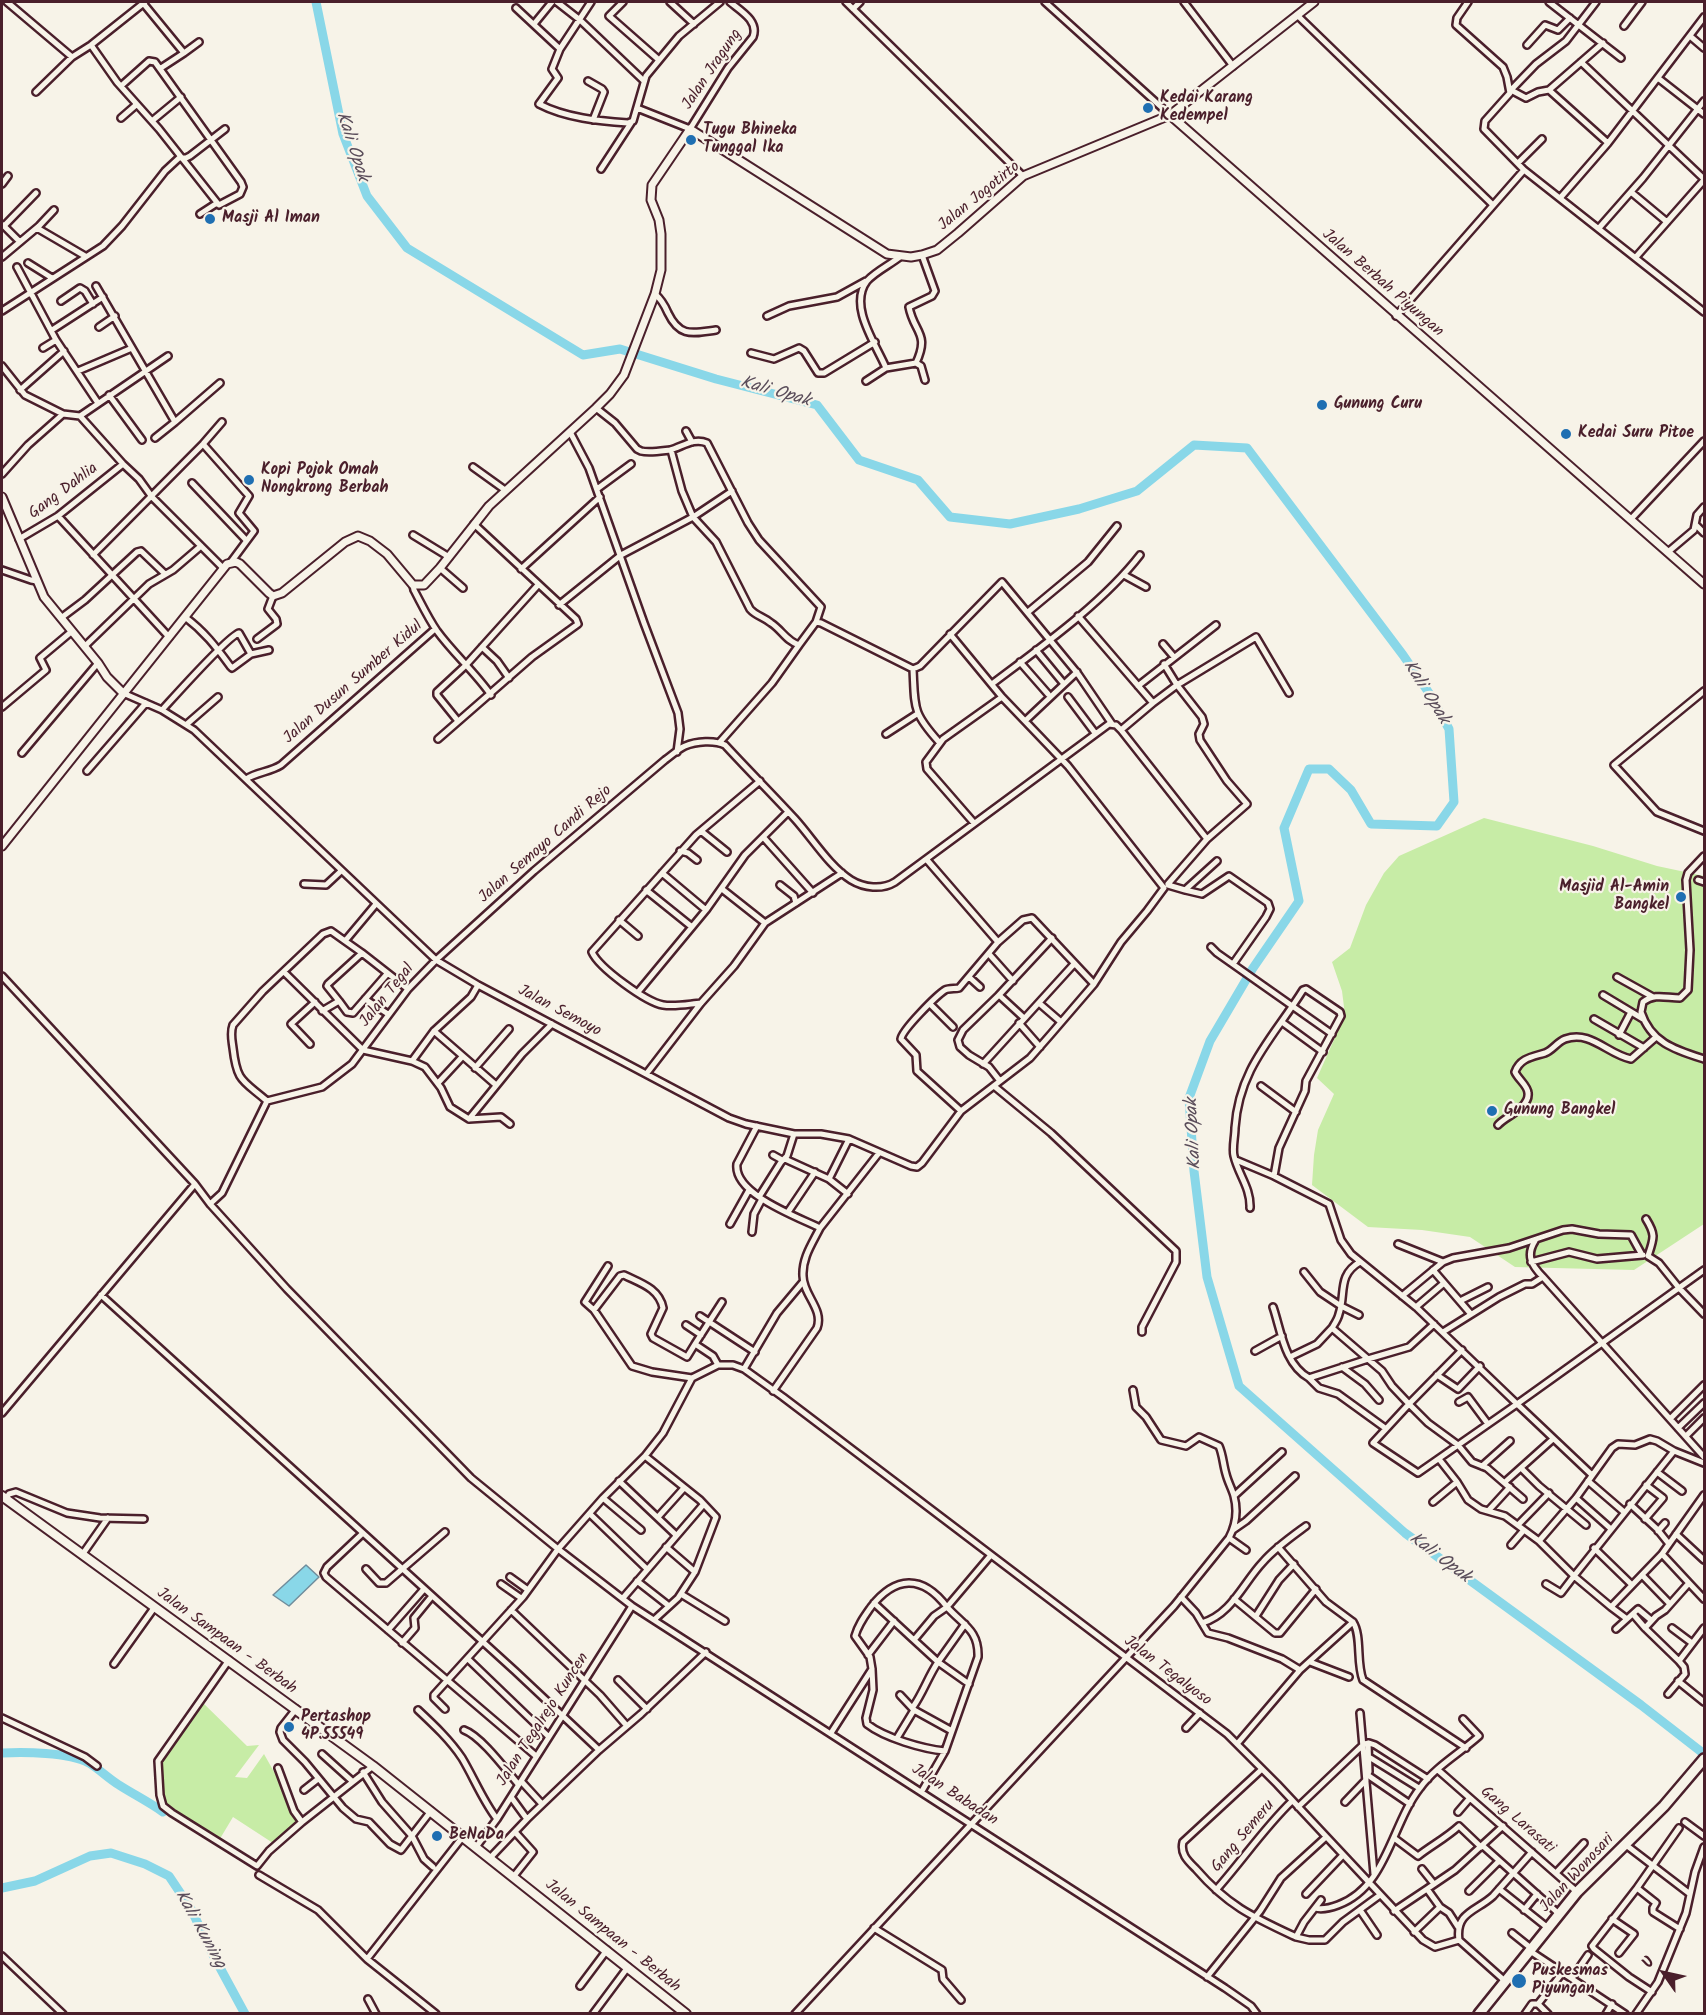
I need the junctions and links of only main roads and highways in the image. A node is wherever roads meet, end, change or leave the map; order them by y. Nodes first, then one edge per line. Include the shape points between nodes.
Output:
1 (3, 1497) edge
2 (1704, 1759) edge
3 (686, 2013) edge
4 (1479, 2013) edge

1 - 3 main road, Jalan Sampaan - Berbah via 374,1766
2 - 4 highway, Jalan Wonosari via 1664,1806 1577,1892

